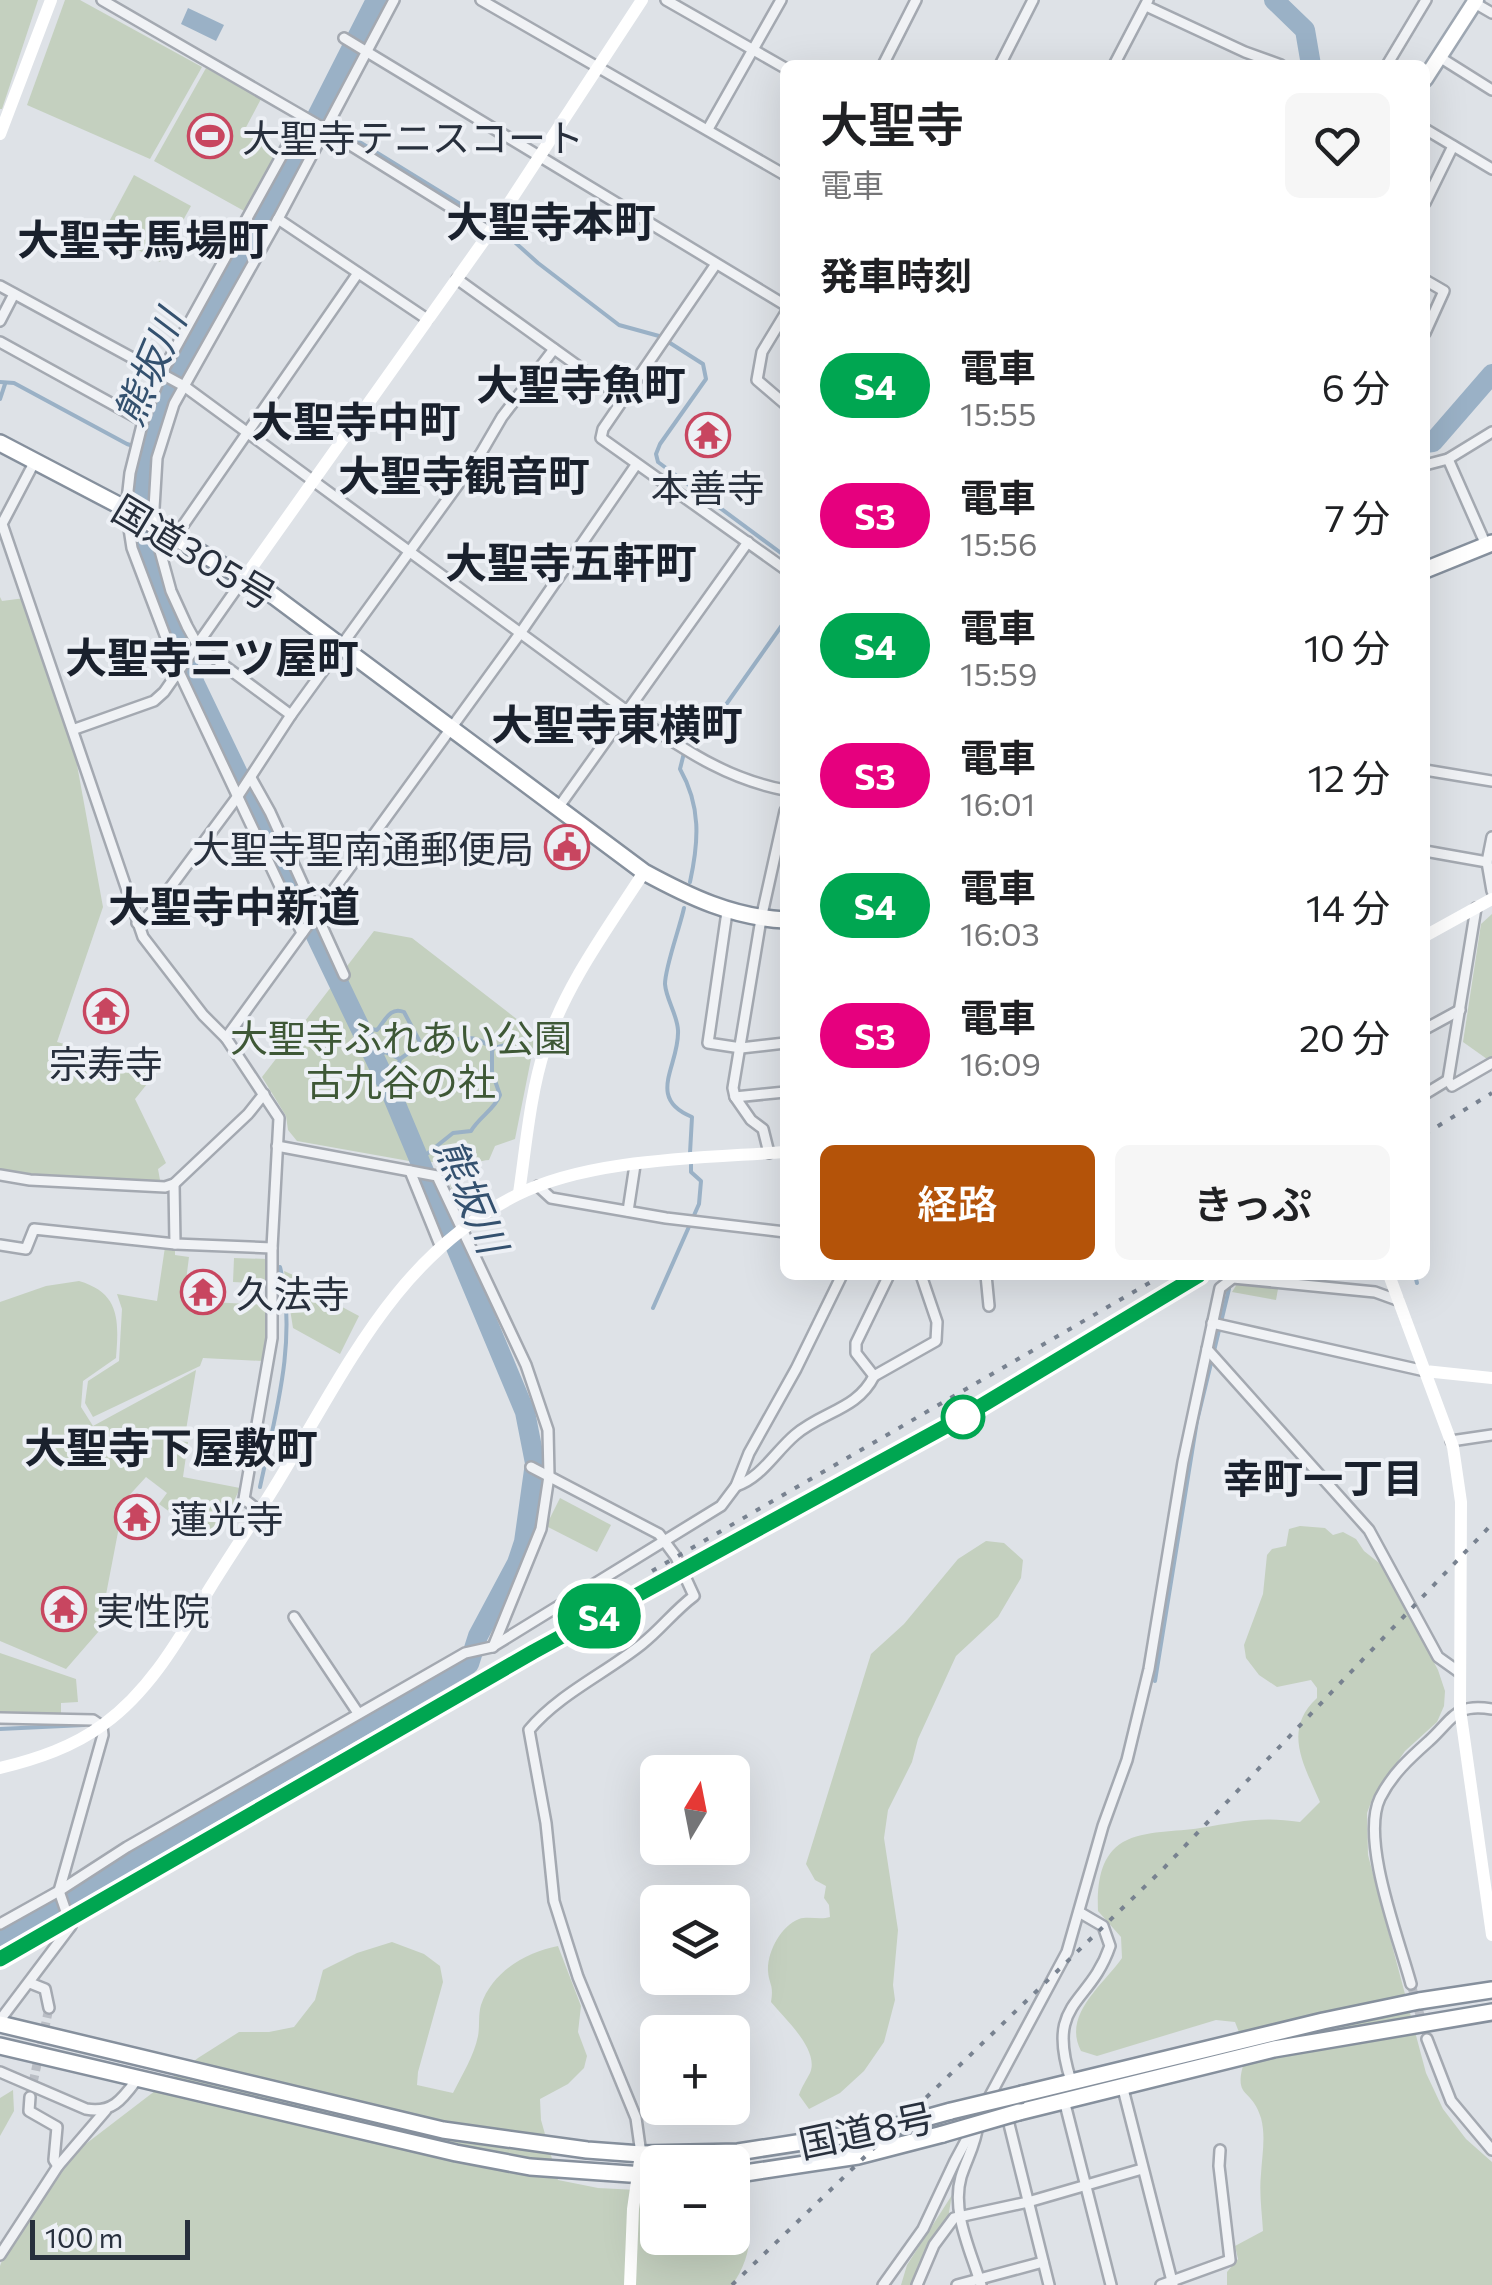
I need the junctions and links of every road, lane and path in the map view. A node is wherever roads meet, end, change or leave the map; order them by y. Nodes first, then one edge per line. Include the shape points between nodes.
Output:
1 (51, 0) edge
2 (102, 0) edge
3 (394, 0) edge
4 (481, 0) edge
5 (642, 0) edge
6 (666, 0) edge
7 (781, 0) edge
8 (916, 0) edge
9 (1033, 0) edge
10 (1426, 0) edge
11 (1473, 1) edge
12 (1147, 3) edge
13 (1492, 14) edge
14 (344, 38) dead end
15 (754, 51) junction
16 (368, 53) junction
17 (1441, 58) junction
18 (886, 60) edge
19 (1003, 60) edge
20 (1117, 60) edge
21 (1267, 60) edge
22 (1390, 60) edge
23 (780, 65) edge
24 (598, 68) junction
25 (1430, 72) edge
26 (1492, 90) edge
27 (305, 118) junction
28 (325, 129) junction
29 (708, 129) junction
30 (1430, 132) edge
31 (0, 134) edge
32 (1452, 146) junction
33 (539, 157) junction
34 (1492, 169) edge
35 (780, 173) edge
36 (1430, 192) edge
37 (278, 219) junction
38 (490, 232) junction
39 (716, 264) junction
40 (358, 273) junction
41 (457, 278) junction
42 (1430, 283) edge
43 (0, 286) edge
44 (14, 294) junction
45 (780, 301) edge
46 (427, 319) junction
47 (0, 321) edge
48 (780, 322) edge
49 (1430, 322) edge
50 (0, 342) edge
51 (554, 349) junction
52 (162, 374) junction
53 (182, 385) junction
54 (624, 400) junction
55 (780, 400) edge
56 (142, 421) junction
57 (1492, 432) edge
58 (246, 433) junction
59 (0, 443) edge
60 (36, 459) junction
61 (1448, 459) junction
62 (1430, 463) edge
63 (636, 465) junction
64 (314, 482) junction
65 (128, 510) junction
66 (150, 523) junction
67 (175, 537) junction
68 (748, 542) junction
69 (1489, 544) edge
70 (411, 550) junction
71 (780, 565) edge
72 (1430, 568) edge
73 (245, 577) junction
74 (521, 632) junction
75 (341, 647) junction
76 (196, 650) junction
77 (181, 669) junction
78 (628, 712) junction
79 (291, 714) junction
80 (451, 728) junction
81 (75, 729) junction
82 (1430, 771) edge
83 (251, 778) junction
84 (1492, 781) edge
85 (780, 789) edge
86 (240, 794) junction
87 (558, 808) junction
88 (780, 834) edge
89 (1492, 837) edge
90 (1430, 852) edge
91 (1487, 862) junction
92 (644, 872) junction
93 (1492, 891) edge
94 (1492, 899) edge
95 (1476, 908) junction
96 (726, 912) junction
97 (316, 916) junction
98 (761, 919) junction
99 (780, 920) edge
100 (137, 923) junction
101 (303, 931) junction
102 (1430, 931) edge
103 (344, 976) dead end
104 (1460, 1010) junction
105 (1430, 1025) edge
106 (226, 1038) junction
107 (780, 1044) edge
108 (740, 1048) junction
109 (1492, 1063) edge
110 (1448, 1080) junction
111 (1430, 1091) edge
112 (780, 1092) edge
113 (264, 1094) junction
114 (734, 1097) junction
115 (277, 1146) junction
116 (780, 1152) edge
117 (769, 1153) junction
118 (636, 1165) junction
119 (412, 1171) junction
120 (0, 1175) edge
121 (174, 1184) junction
122 (538, 1186) junction
123 (519, 1194) junction
124 (628, 1211) junction
125 (463, 1226) junction
126 (780, 1231) edge
127 (176, 1244) junction
128 (442, 1244) junction
129 (0, 1245) edge
130 (272, 1248) junction
131 (840, 1280) edge
132 (886, 1280) edge
133 (923, 1280) edge
134 (986, 1280) edge
135 (1230, 1280) edge
136 (1253, 1280) edge
137 (1391, 1280) edge
138 (1397, 1300) junction
139 (988, 1306) dead end
140 (1212, 1323) junction
141 (1207, 1348) junction
142 (1425, 1371) junction
143 (874, 1376) junction
144 (1492, 1378) edge
145 (1492, 1435) edge
146 (1451, 1441) junction
147 (531, 1467) dead end
148 (549, 1476) junction
149 (736, 1486) junction
150 (258, 1510) junction
151 (664, 1542) junction
152 (294, 1617) dead end
153 (489, 1648) junction
154 (1459, 1672) junction
155 (1460, 1709) junction
156 (1492, 1709) edge
157 (358, 1714) junction
158 (0, 1718) edge
159 (102, 1726) junction
160 (0, 1768) edge
161 (60, 1898) junction
162 (1078, 1912) junction
163 (0, 1924) edge
164 (1492, 1935) edge
165 (30, 1983) junction
166 (1411, 1984) tunnel mouth
167 (1492, 1990) edge
168 (49, 2008) dead end
169 (1492, 2012) edge
170 (4, 2023) edge
171 (1427, 2039) tunnel mouth
172 (1, 2046) edge
173 (0, 2072) edge
174 (138, 2078) junction
175 (1071, 2080) junction
176 (1122, 2086) junction
177 (30, 2097) dead end
178 (1064, 2100) junction
179 (106, 2110) junction
180 (1013, 2114) junction
181 (978, 2121) junction
182 (640, 2147) edge
183 (750, 2150) edge
184 (1220, 2150) dead end
185 (1492, 2150) edge
186 (640, 2154) edge
187 (640, 2165) edge
188 (58, 2166) junction
189 (1142, 2168) junction
190 (750, 2172) edge
191 (639, 2176) junction
192 (1086, 2183) junction
193 (1028, 2202) junction
194 (961, 2217) junction
195 (0, 2254) edge
196 (1044, 2262) junction
197 (980, 2282) edge
198 (1169, 2283) edge
199 (630, 2285) edge
200 (883, 2285) edge
201 (917, 2285) edge
202 (957, 2285) edge
203 (1050, 2285) edge
204 (1111, 2285) edge

1 - 31 street
2 - 27 street
3 - 16 street
4 - 24 street
5 - 24 street
6 - 15 street
7 - 15 street
8 - 18 street
9 - 19 street
10 - 22 street
11 - 13 street
11 - 17 main road
12 - 20 street
12 - 21 street
14 - 16 street
15 - 23 street
15 - 29 street
16 - 28 street
16 - 33 street
17 - 25 main road
17 - 26 street
24 - 29 street
24 - 33 street
27 - 28 street
27 - 52 street
28 - 37 street
28 - 38 street
29 - 35 street
30 - 32 street
32 - 34 street
32 - 36 street
33 - 38 street
33 - 39 street
37 - 40 street
37 - 53 street
38 - 41 street
39 - 45 street
39 - 54 street
40 - 46 street
40 - 58 street
41 - 46 street
41 - 51 street
42 - 49 street via 1444,291
43 - 44 street
44 - 47 street
44 - 52 street
46 - 64 street
48 - 55 street via 762,352 757,380
50 - 56 street
51 - 54 street
51 - 70 street
52 - 53 street
52 - 56 street
53 - 58 street
53 - 66 street via 162,440
54 - 63 street via 601,438
56 - 65 street
57 - 61 street
58 - 64 street
58 - 67 street
59 - 60 highway, 国道305号
60 - 65 highway, 国道305号
60 - 81 street via 2,524
61 - 62 street
61 - 69 street
63 - 68 street
63 - 74 street
64 - 70 street
64 - 73 street
65 - 66 highway, 国道305号
65 - 77 street via 132,548
66 - 67 highway, 国道305号
66 - 76 street
67 - 73 highway, 国道305号
68 - 71 street
68 - 78 street
69 - 72 highway
70 - 74 street
70 - 75 street
73 - 75 highway, 国道305号
73 - 76 street
74 - 78 street
74 - 80 street
75 - 79 street
75 - 80 highway, 国道305号
76 - 77 street
76 - 79 street
77 - 81 street via 154,700
77 - 86 street
78 - 85 street via 720,770
78 - 87 street
79 - 83 street
80 - 87 highway, 国道305号
80 - 97 street
81 - 100 street
82 - 84 street
83 - 86 street
83 - 97 street
86 - 100 street
86 - 101 street
87 - 92 highway, 国道305号
88 - 98 street
89 - 91 street
90 - 91 street
91 - 93 street
92 - 96 highway, 国道305号
92 - 123 street via 552,1031
94 - 95 street
95 - 102 street
95 - 104 street
96 - 98 highway, 国道305号
96 - 108 street via 708,1043
97 - 101 street
97 - 103 street
98 - 99 highway, 国道305号
98 - 108 street
100 - 106 street
101 - 106 street
104 - 105 street
104 - 110 street
106 - 113 street
107 - 108 street
108 - 114 street
109 - 110 street via 1452,1086
110 - 111 street
112 - 114 street
113 - 115 street via 278,1118
113 - 121 street
114 - 117 street via 763,1128
115 - 119 street
115 - 130 street
116 - 117 street
117 - 118 street
118 - 122 street
118 - 124 street
119 - 125 street via 437,1176
119 - 128 street
120 - 121 street
121 - 127 street
122 - 123 street
122 - 124 street via 551,1198
123 - 125 street
124 - 126 street
125 - 128 street
125 - 148 street via 548,1430
127 - 129 street via 34,1230 26,1249
127 - 130 street
128 - 150 street via 399,1288
130 - 150 street via 272,1338 244,1499
131 - 149 street
132 - 143 street via 856,1342 856,1353
133 - 143 street via 937,1322 936,1341
134 - 139 street
135 - 140 street via 1220,1288
136 - 138 street
137 - 138 street
138 - 142 street
140 - 141 street
140 - 142 street
141 - 154 street via 1369,1530 1438,1657
141 - 162 street via 1150,1669
142 - 144 street
142 - 146 street
143 - 149 street via 864,1395 794,1435 749,1482
145 - 146 street
146 - 154 street via 1461,1502
147 - 148 street
148 - 151 street
148 - 153 street via 542,1528
149 - 151 street via 720,1506
150 - 159 street via 159,1667
151 - 153 street
151 - 182 street via 694,1596 529,1730 554,1901 636,2118
152 - 157 street
153 - 157 street via 465,1653
154 - 155 street
155 - 156 street
155 - 164 street
155 - 166 street via 1390,1780 1374,1818 1378,1866
157 - 161 street via 127,1847
158 - 159 street via 87,1719
159 - 160 street via 47,1755
159 - 161 street
161 - 163 street
161 - 165 street via 71,1926
162 - 175 street via 1104,1926 1110,1946 1066,2020 1062,2053
162 - 181 street via 1048,1992
165 - 168 street via 45,1989
165 - 170 street
167 - 175 highway, 国道8号
169 - 176 highway, 国道8号 via 1274,2049
170 - 186 highway, 国道8号 via 442,2130
171 - 185 street via 1451,2101
172 - 174 highway
173 - 179 street
174 - 179 street
174 - 191 highway via 493,2160
175 - 183 highway, 国道8号, bridge via 886,2129
176 - 178 highway, 国道8号
176 - 189 street
177 - 188 street via 29,2111 57,2128
178 - 180 highway, 国道8号
178 - 192 street
179 - 188 street
180 - 190 highway, 国道8号, bridge via 858,2156
180 - 193 street
181 - 194 street via 958,2197
181 - 200 street via 923,2228
184 - 198 street via 1230,2260
187 - 191 street
188 - 195 street
189 - 192 street
189 - 198 street
191 - 199 street
192 - 193 street
192 - 204 street
193 - 194 street
193 - 196 street
194 - 197 street
194 - 201 street via 934,2245
196 - 197 street
196 - 203 street
197 - 202 street

